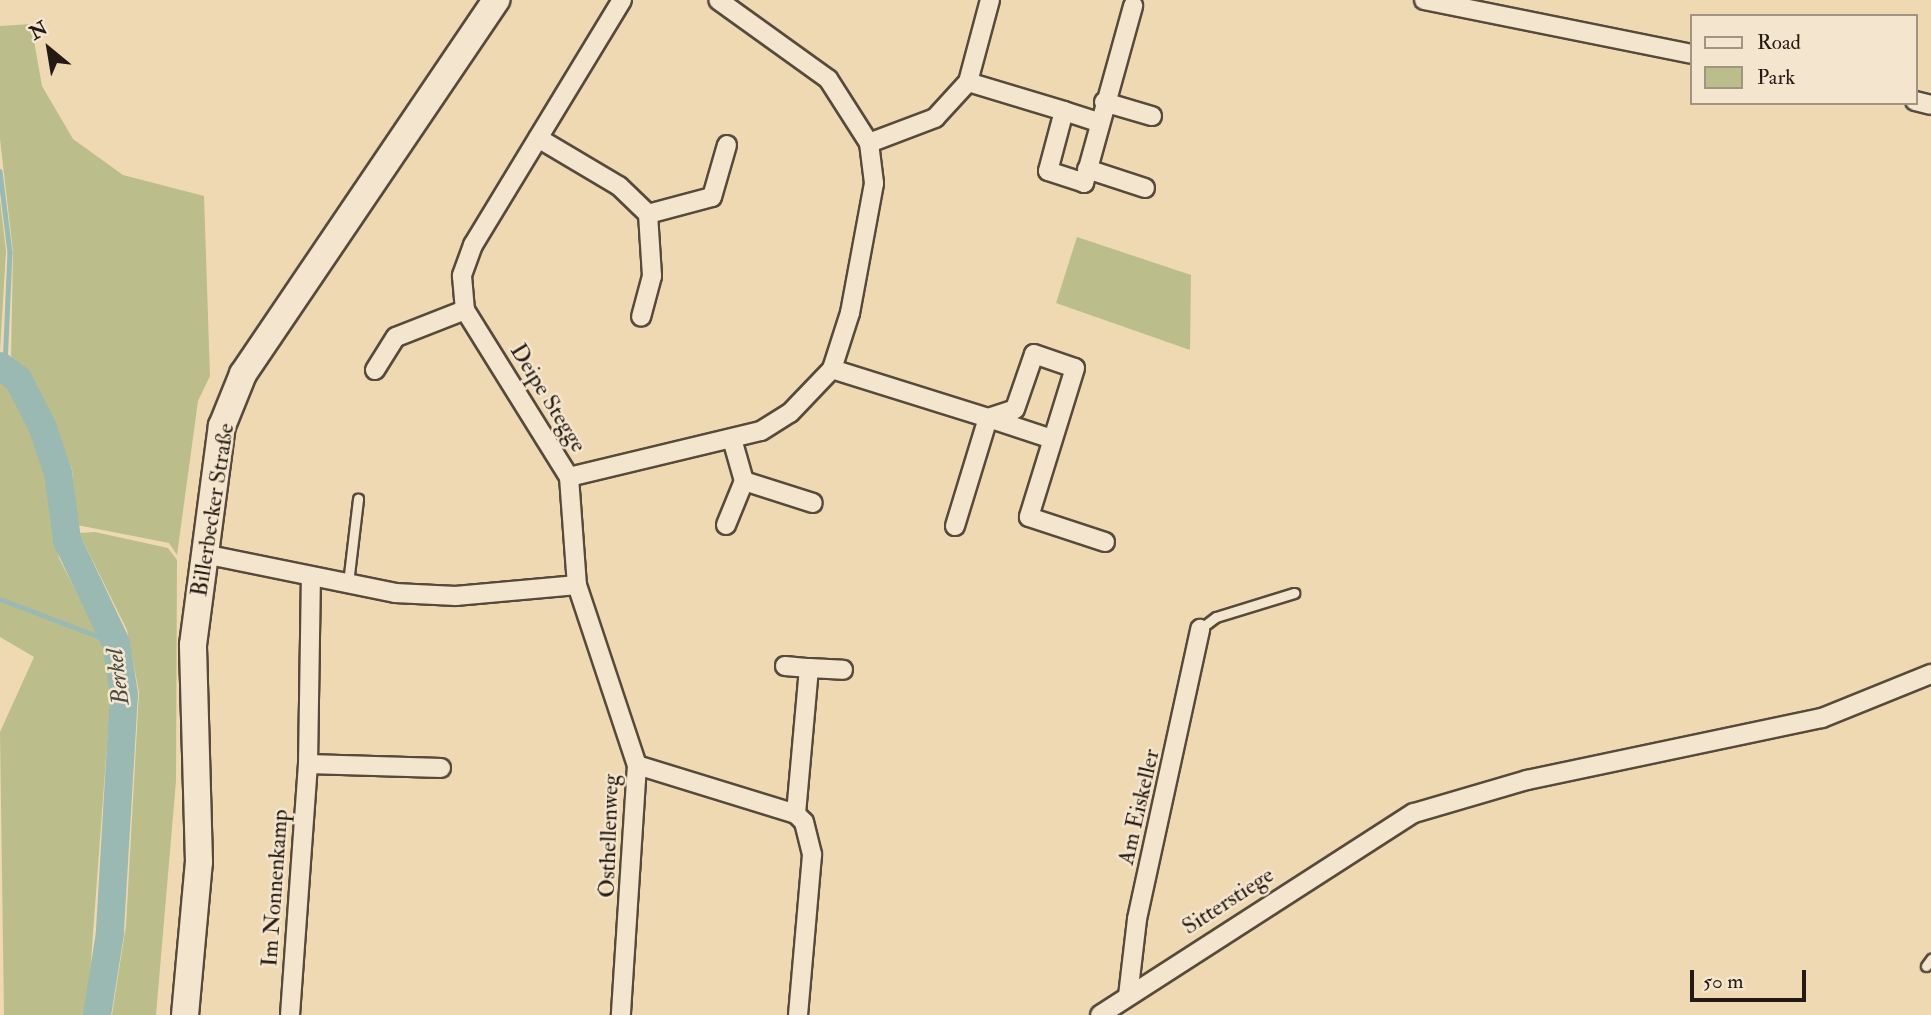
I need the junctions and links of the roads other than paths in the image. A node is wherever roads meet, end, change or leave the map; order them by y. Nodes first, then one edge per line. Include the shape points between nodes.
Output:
1 (496, 0) edge
2 (622, 0) edge
3 (718, 0) edge
4 (990, 0) edge
5 (1424, 0) edge
6 (1133, 6) dead end
7 (1689, 54) edge
8 (968, 82) junction
9 (1104, 102) junction
10 (1064, 111) junction
11 (1152, 116) dead end
12 (1098, 122) junction
13 (538, 138) junction
14 (869, 143) junction
15 (727, 145) dead end
16 (1087, 169) junction
17 (1145, 188) dead end
18 (648, 214) junction
19 (465, 310) junction
20 (641, 317) dead end
21 (832, 369) junction
22 (374, 370) dead end
23 (988, 418) junction
24 (732, 439) junction
25 (1052, 439) junction
26 (569, 477) junction
27 (744, 481) junction
28 (358, 499) dead end
29 (813, 503) dead end
30 (726, 525) dead end
31 (955, 526) dead end
32 (1105, 542) dead end
33 (204, 554) junction
34 (312, 577) junction
35 (348, 583) junction
36 (577, 585) junction
37 (1294, 593) dead end
38 (1200, 629) joint
39 (785, 666) dead end
40 (809, 668) junction
41 (844, 670) dead end
42 (1931, 674) edge
43 (308, 764) junction
44 (637, 765) junction
45 (441, 768) dead end
46 (796, 814) junction
47 (1128, 996) junction
48 (1107, 1013) edge
49 (185, 1015) edge
50 (290, 1015) edge
51 (621, 1015) edge
52 (799, 1015) edge

1 - 33 main road, Billerbecker Straße via 243,374 222,426
2 - 13 street, Deipe Stegge
3 - 14 street, Deipe Stegge via 828,79
4 - 8 street
5 - 7 street
6 - 9 street
8 - 10 street
8 - 14 street via 935,118
9 - 11 street
9 - 12 street
10 - 12 street
10 - 16 street via 1048,171 1084,183
12 - 16 street
13 - 18 street via 619,186
13 - 19 street, Deipe Stegge via 473,245 462,276
14 - 21 street, Deipe Stegge via 874,183 867,230
15 - 18 street via 712,197
16 - 17 street
18 - 20 street via 652,276
19 - 22 street via 396,337
19 - 26 street, Deipe Stegge
21 - 23 street
21 - 24 street, Deipe Stegge via 790,413
23 - 25 street
23 - 25 street via 1015,409 1034,354 1075,368
23 - 31 street
24 - 26 street, Deipe Stegge
24 - 27 street
25 - 32 street via 1029,517
26 - 36 street
27 - 29 street
27 - 30 street
28 - 35 lane
33 - 34 street
33 - 49 main road, Billerbecker Straße via 193,645 199,862
34 - 35 street
34 - 43 street, Im Nonnenkamp
35 - 36 street via 456,596
36 - 44 street, Osthellenweg
37 - 38 lane via 1216,617
38 - 47 street, Am Eiskeller via 1137,919
39 - 40 street
40 - 41 street
40 - 46 street
42 - 47 street, Sitterstiege via 1822,718 1447,800 1385,830
43 - 45 street
43 - 50 street, Im Nonnenkamp
44 - 46 street
44 - 51 street, Osthellenweg
46 - 52 street via 804,822 811,855
47 - 48 street, Sitterstiege

